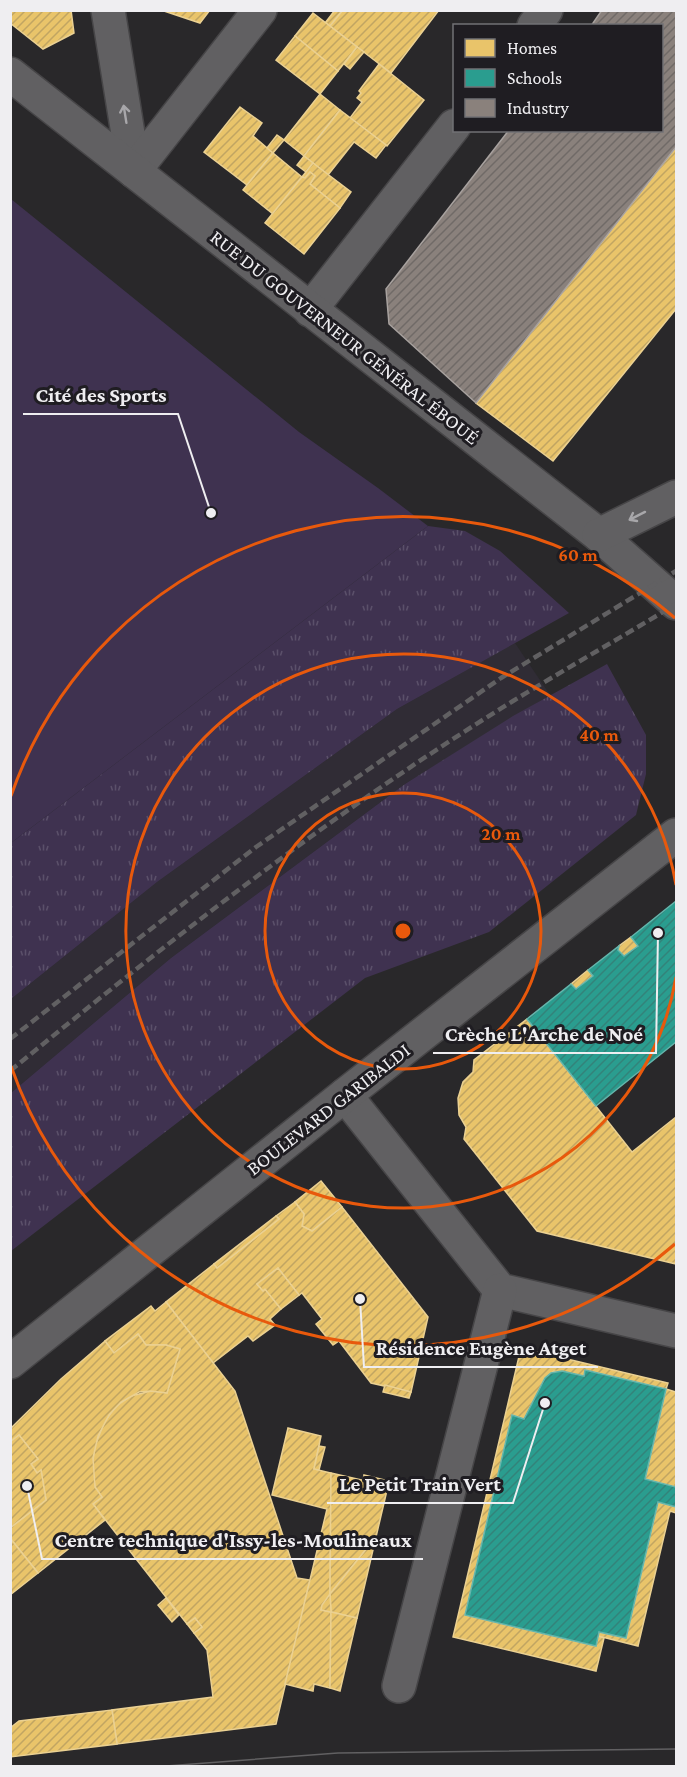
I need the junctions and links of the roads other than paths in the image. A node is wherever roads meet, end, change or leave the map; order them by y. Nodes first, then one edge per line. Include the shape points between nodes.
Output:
1 (108, 10) edge
2 (260, 10) edge
3 (546, 10) edge
4 (536, 24) edge
5 (10, 74) edge
6 (453, 127) edge
7 (134, 171) junction
8 (310, 310) junction
9 (676, 497) edge
10 (599, 535) junction
11 (676, 603) edge
12 (676, 836) edge
13 (345, 1095) junction
14 (500, 1290) junction
15 (676, 1331) edge
16 (10, 1362) edge
17 (399, 1686) dead end

7 -> 1 street
2 - 7 street
3 - 4 street
5 - 7 street, RUE DU GOUVERNEUR GÉNÉRAL ÉBOUÉ
6 - 8 street
7 - 8 street, RUE DU GOUVERNEUR GÉNÉRAL ÉBOUÉ
8 - 10 street, RUE DU GOUVERNEUR GÉNÉRAL ÉBOUÉ
9 -> 10 street
10 - 11 street, RUE DU GOUVERNEUR GÉNÉRAL ÉBOUÉ
12 - 13 street, BOULEVARD GARIBALDI
13 - 14 street
13 - 16 street, BOULEVARD GARIBALDI
14 - 15 street
14 - 17 street

